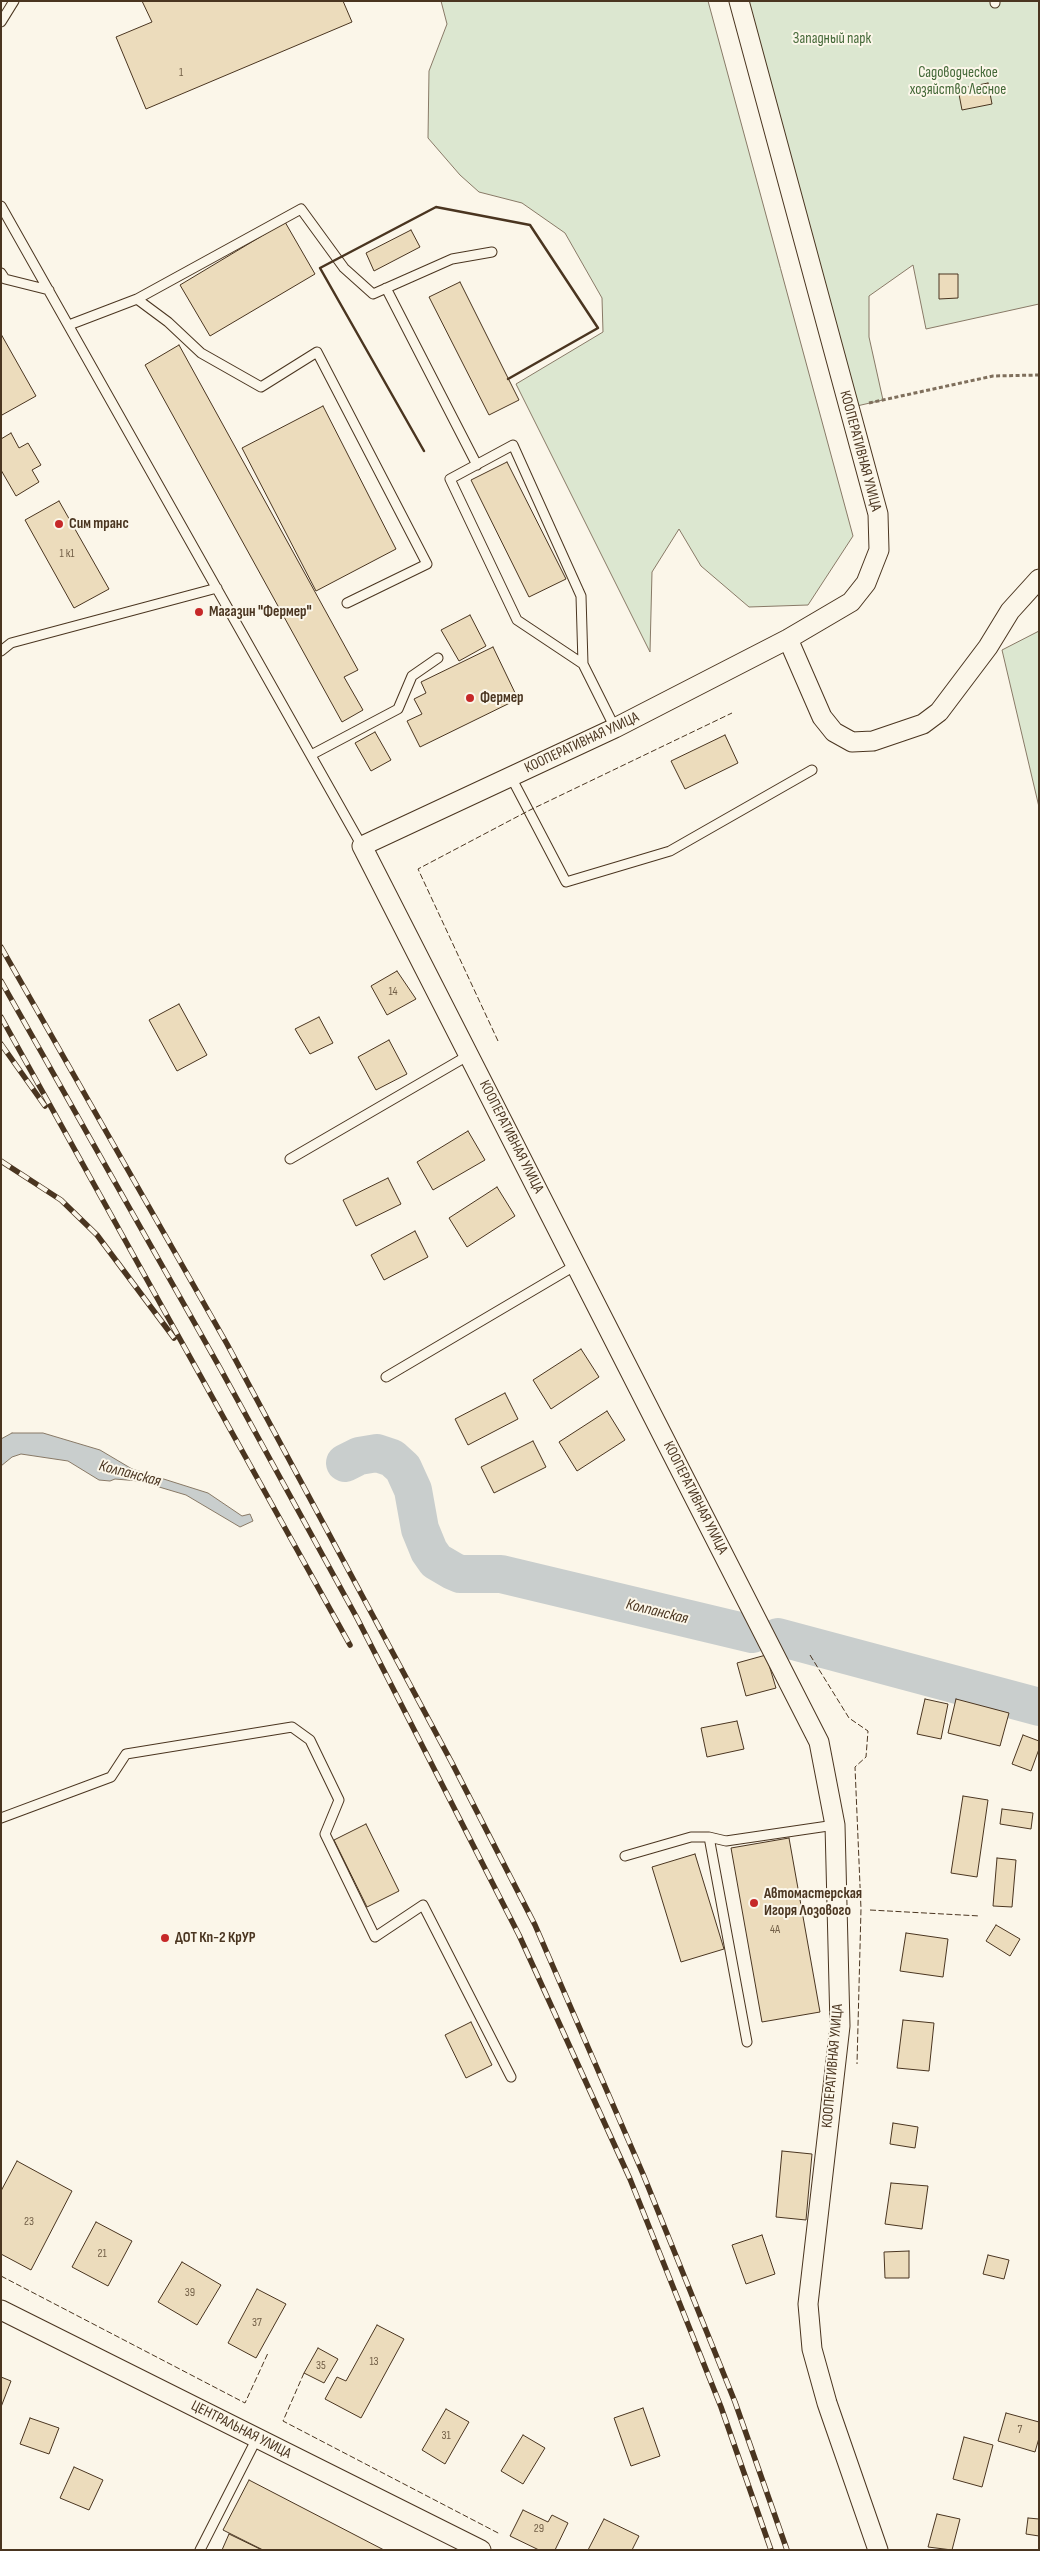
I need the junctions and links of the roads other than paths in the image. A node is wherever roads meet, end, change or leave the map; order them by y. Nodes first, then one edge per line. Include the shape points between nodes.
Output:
1 (14, 1) edge
2 (739, 1) edge
3 (1, 22) edge
4 (1, 206) edge
5 (492, 252) dead end
6 (1, 273) edge
7 (386, 288) junction
8 (49, 290) junction
9 (138, 299) junction
10 (69, 326) junction
11 (476, 465) junction
12 (1039, 579) edge
13 (217, 588) junction
14 (347, 603) dead end
15 (788, 639) junction
16 (1, 651) edge
17 (438, 658) dead end
18 (583, 664) junction
19 (615, 728) junction
20 (311, 755) junction
21 (812, 770) dead end
22 (511, 777) junction
23 (362, 846) junction
24 (469, 1055) junction
25 (290, 1159) dead end
26 (576, 1265) junction
27 (386, 1377) dead end
28 (1, 1818) edge
29 (835, 1825) junction
30 (708, 1837) junction
31 (625, 1856) dead end
32 (747, 2042) dead end
33 (511, 2077) dead end
34 (1, 2310) edge
35 (257, 2438) junction
36 (200, 2550) edge
37 (482, 2550) edge
38 (878, 2550) edge

1 - 3 lane
2 - 15 street, КООПЕРАТИВНАЯ УЛИЦА via 878,514 879,550 866,583 851,602
4 - 8 lane
5 - 7 lane via 452,259
6 - 8 lane via 5,279
7 - 9 lane via 373,294 344,268 301,209
7 - 11 lane
8 - 10 lane
9 - 10 lane
9 - 14 lane via 201,354 261,387 316,352 427,564
10 - 13 lane
11 - 18 lane via 450,479 517,620
11 - 18 lane via 513,445 580,596
12 - 15 street via 1010,611 988,647 939,712 923,724 873,741 852,742 834,732 822,717
13 - 16 lane via 11,643
13 - 20 lane
15 - 19 street, КООПЕРАТИВНАЯ УЛИЦА
17 - 20 lane via 412,676 398,709
18 - 19 lane
19 - 22 street, КООПЕРАТИВНАЯ УЛИЦА
20 - 23 lane
21 - 22 lane via 670,851 566,882
22 - 23 street, КООПЕРАТИВНАЯ УЛИЦА
23 - 24 street, КООПЕРАТИВНАЯ УЛИЦА
24 - 25 lane
24 - 26 street, КООПЕРАТИВНАЯ УЛИЦА
26 - 27 lane
26 - 29 street, КООПЕРАТИВНАЯ УЛИЦА via 819,1742
28 - 33 lane via 111,1777 126,1754 292,1727 310,1740 339,1800 325,1834 375,1936 423,1905
29 - 30 lane via 726,1841
29 - 38 street, КООПЕРАТИВНАЯ УЛИЦА via 840,2026 808,2304 812,2349 827,2403
30 - 31 lane via 691,1837
30 - 32 lane
34 - 35 street, ЦЕНТРАЛЬНАЯ УЛИЦА
35 - 36 lane
35 - 37 street, ЦЕНТРАЛЬНАЯ УЛИЦА

